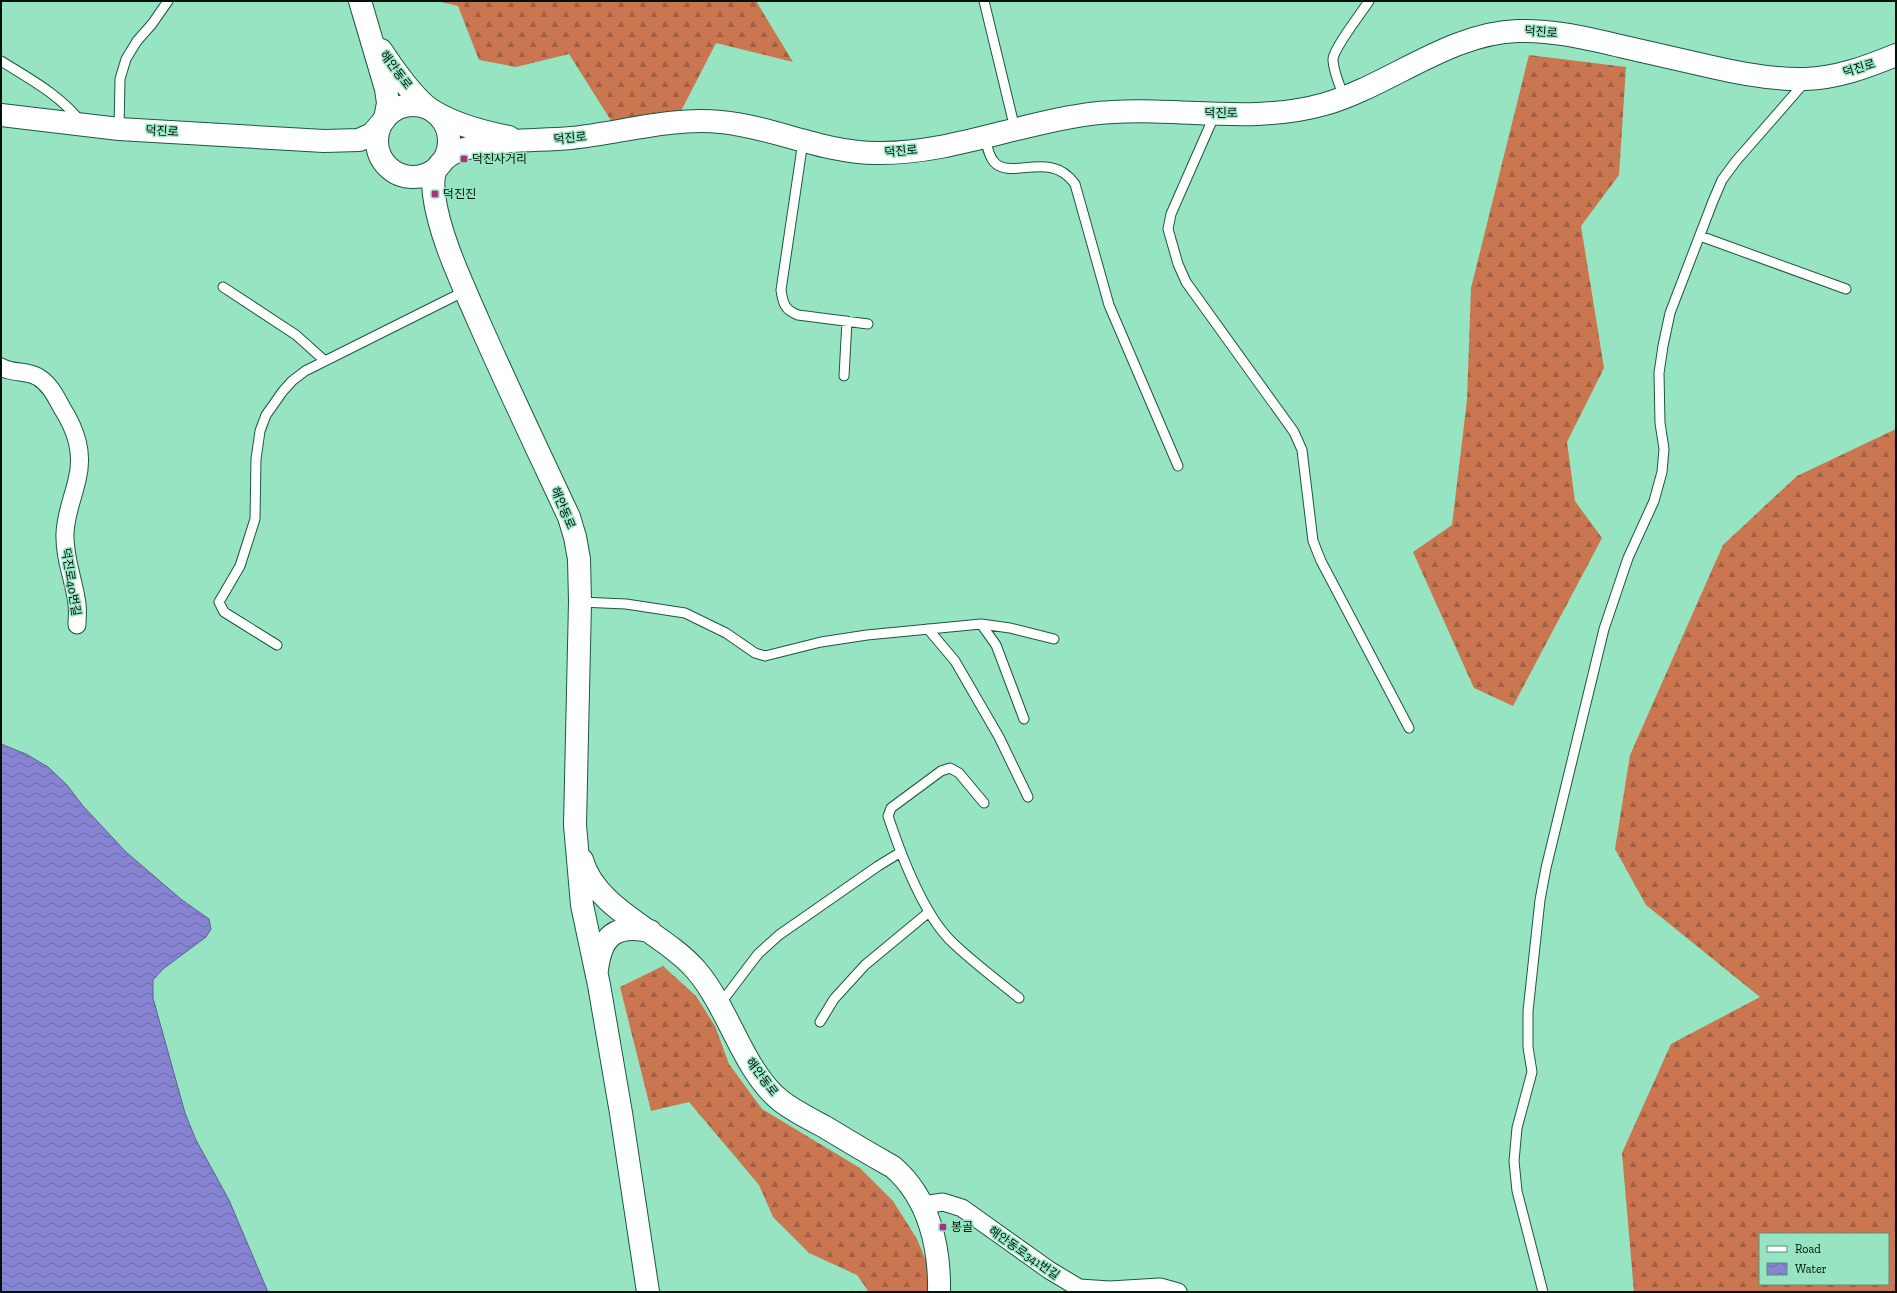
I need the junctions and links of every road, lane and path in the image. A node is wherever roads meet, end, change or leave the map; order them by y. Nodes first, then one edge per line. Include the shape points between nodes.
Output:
1 (168, 1) edge
2 (360, 1) edge
3 (984, 1) edge
4 (1369, 1) edge
5 (367, 24) junction
6 (1896, 55) edge
7 (1, 61) edge
8 (1808, 79) junction
9 (1344, 97) junction
10 (432, 111) junction
11 (1215, 114) junction
12 (1, 115) edge
13 (385, 119) junction
14 (83, 125) junction
15 (119, 129) junction
16 (1016, 129) junction
17 (985, 136) junction
18 (324, 141) junction
19 (531, 141) junction
20 (803, 141) junction
21 (438, 168) junction
22 (391, 169) junction
23 (445, 236) junction
24 (1700, 236) junction
25 (223, 287) dead end
26 (1846, 289) dead end
27 (465, 290) junction
28 (847, 320) junction
29 (868, 324) dead end
30 (325, 361) junction
31 (1, 367) edge
32 (844, 376) dead end
33 (1178, 466) dead end
34 (580, 602) junction
35 (981, 624) junction
36 (77, 625) dead end
37 (928, 629) junction
38 (1054, 639) dead end
39 (277, 645) dead end
40 (1024, 719) dead end
41 (1409, 728) dead end
42 (1028, 797) dead end
43 (984, 803) dead end
44 (575, 825) junction
45 (901, 852) junction
46 (929, 912) junction
47 (651, 931) junction
48 (597, 973) junction
49 (1019, 998) dead end
50 (720, 1004) junction
51 (820, 1022) dead end
52 (922, 1205) junction
53 (1068, 1288) edge
54 (648, 1292) edge
55 (939, 1292) edge
56 (1178, 1292) edge
57 (1544, 1292) edge

1 - 15 lane via 126,59 120,79
2 - 5 street, 해안동로
3 - 16 lane
4 - 9 lane via 1333,58
5 - 10 street, 해안동로 via 391,67
5 - 13 street, 해안동로 via 386,89 388,103
6 - 8 street, 덕진로 via 1856,70
7 - 14 lane via 57,97 71,109
8 - 9 street, 덕진로 via 1758,76 1577,36 1525,30 1482,36
8 - 24 lane via 1722,180
9 - 11 street, 덕진로 via 1301,109
10 - 13 street via 412,106 402,108
10 - 19 street via 469,128
10 - 21 street via 446,127 449,138 445,159
11 - 16 street, 덕진로 via 1144,111 1095,113
11 - 41 lane via 1171,214 1168,230 1171,244 1186,282 1294,432 1302,450 1313,541 1321,561
12 - 14 street, 덕진로
13 - 18 street via 372,134 360,140
13 - 22 street via 379,130 377,143 380,155
14 - 15 street, 덕진로
15 - 18 street, 덕진로
16 - 17 street, 덕진로
17 - 20 street, 덕진로 via 937,147 879,153 856,152
17 - 33 lane via 989,155 1003,168 1058,168 1068,174 1075,184 1109,305
18 - 22 street, 해안동로 via 370,153
19 - 20 street, 덕진로 via 573,138 695,121 745,125
19 - 21 street via 466,148 450,154
20 - 28 lane via 781,290 782,302 789,312 798,315
21 - 22 street via 417,177 406,176
21 - 23 street, 해안동로 via 433,178 434,194
22 - 23 street, 해안동로 via 406,180
23 - 27 street, 해안동로
24 - 26 lane
24 - 57 lane via 1670,314 1663,346 1660,373 1660,423 1664,449 1662,472 1654,501 1628,558 1604,629 1540,900 1528,1011 1528,1047 1532,1072 1517,1128 1514,1161 1517,1191
25 - 30 lane via 296,335
27 - 30 lane
27 - 34 street, 해안동로 via 511,396 569,516 578,559
28 - 29 lane
28 - 32 lane
30 - 39 lane via 292,380 266,415 260,431 256,458 255,519 240,566 219,602 224,612
31 - 36 street, 덕진로40번길 via 12,373 26,372 49,386 77,437 80,455 78,479 66,514 65,532 65,553 77,604
34 - 37 lane via 626,604 685,613 706,621 755,653 765,656 829,641
34 - 44 street, 해안동로
35 - 37 lane
35 - 38 lane
35 - 40 lane via 996,645
37 - 42 lane via 955,662 999,737
43 - 45 lane via 959,773 950,768 941,772 891,808 888,816
44 - 47 street, 해안동로 via 583,864 599,891
44 - 48 street, 해안동로 via 582,905
45 - 46 lane
45 - 50 lane via 779,935 758,954
46 - 49 lane via 953,943
46 - 51 lane via 865,965 834,999
47 - 48 street via 621,929 611,935 599,955
47 - 50 street, 해안동로 via 696,970
48 - 54 street, 해안동로
50 - 52 street, 해안동로 via 756,1072 780,1100 893,1168 905,1178
52 - 53 street, 해안동로341번길 via 943,1202 962,1208
52 - 55 street, 해안동로 via 935,1242
53 - 56 street, 해안동로341번길 via 1091,1290 1160,1287

